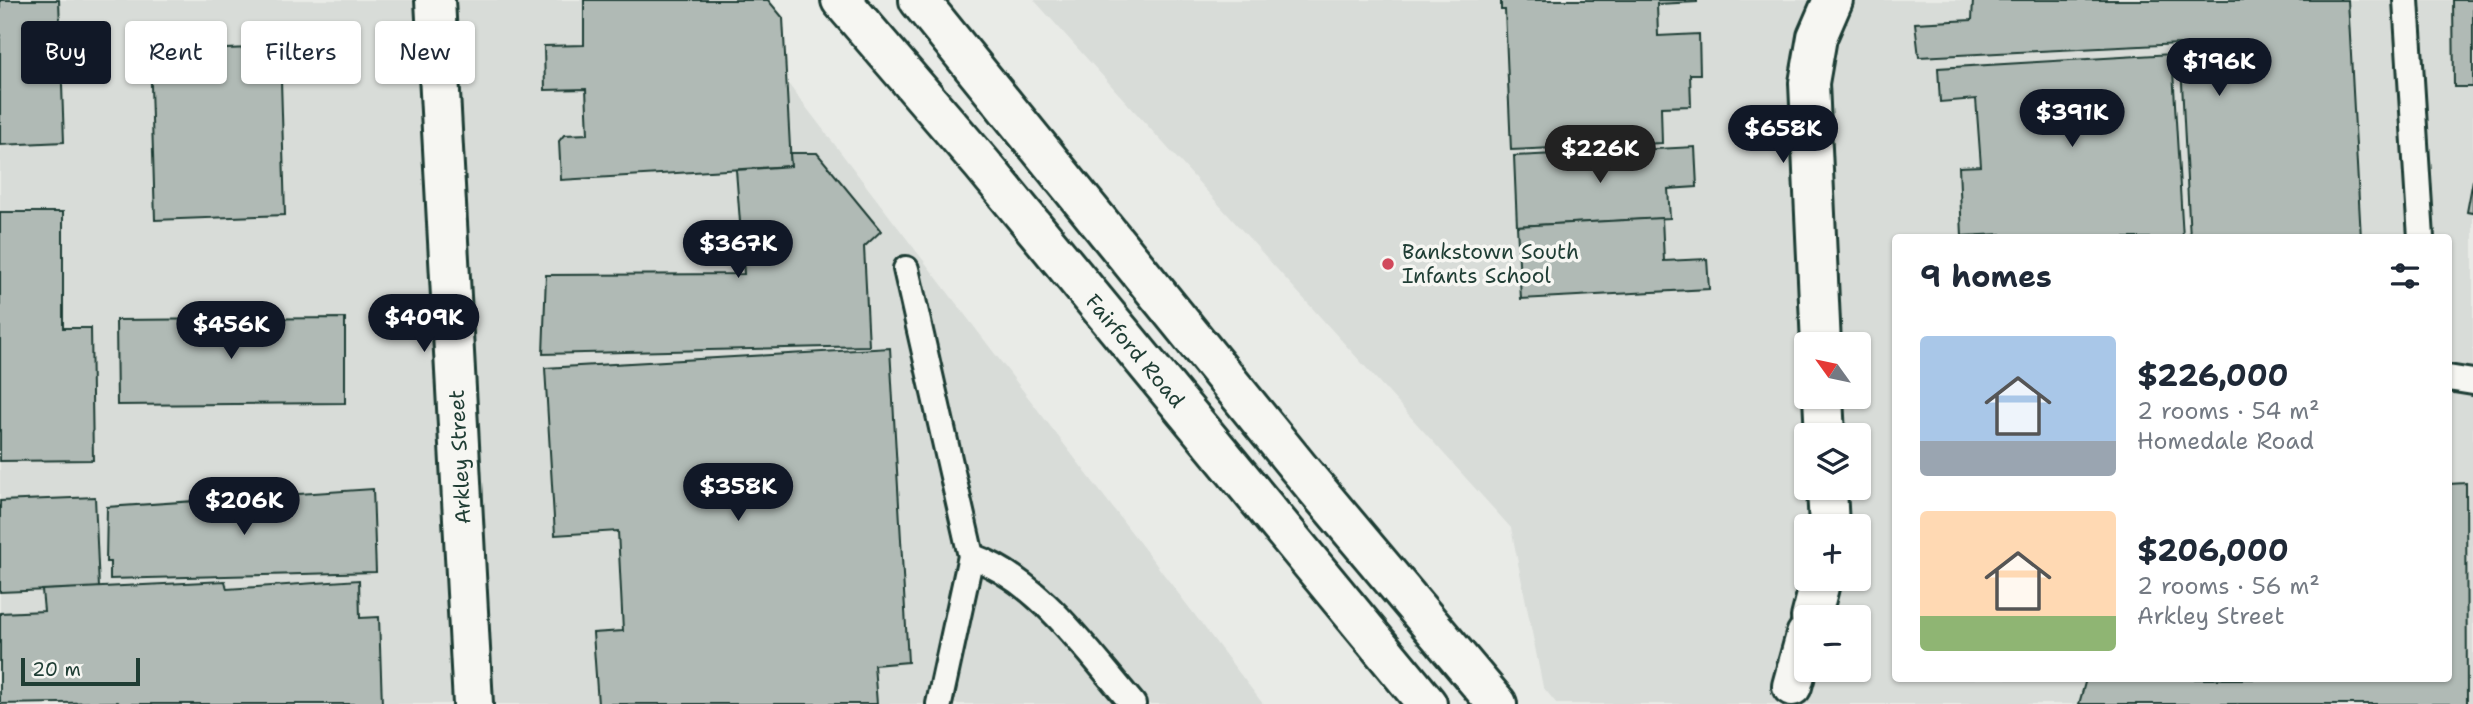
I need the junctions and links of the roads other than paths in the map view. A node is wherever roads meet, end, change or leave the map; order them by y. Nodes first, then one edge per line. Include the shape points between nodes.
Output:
1 (435, 0) edge
2 (841, 0) edge
3 (919, 0) edge
4 (1833, 0) edge
5 (2406, 0) edge
6 (2421, 234) edge
7 (906, 269) dead end
8 (1820, 332) edge
9 (2452, 379) edge
10 (2473, 382) edge
11 (971, 556) junction
12 (1794, 679) edge
13 (1792, 686) dead end
14 (472, 704) edge
15 (939, 704) edge
16 (1133, 704) edge
17 (1427, 704) edge
18 (1496, 704) edge

1 - 14 main road, Arkley Street
2 - 17 main road, Fairford Road
3 - 18 main road
4 - 8 main road via 1817,37 1809,83
5 - 6 lane
7 - 11 lane
9 - 10 lane
11 - 15 lane
11 - 16 lane via 991,563 1044,603
12 - 13 main road

